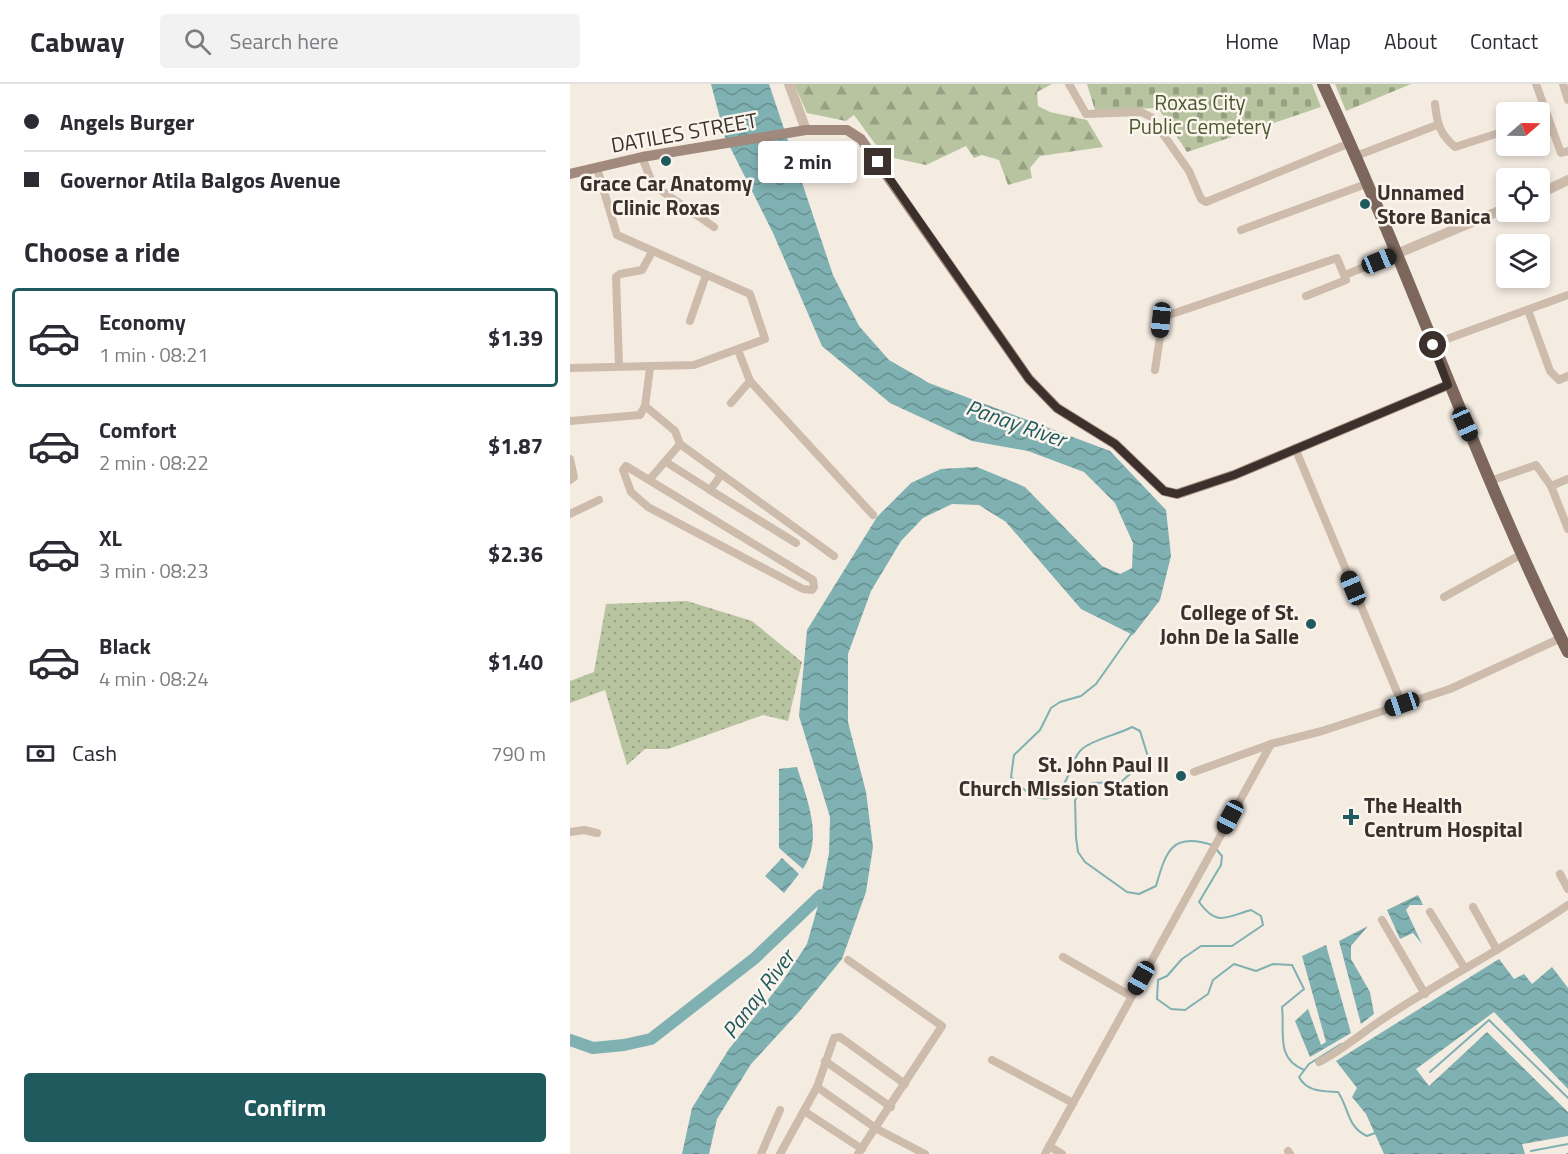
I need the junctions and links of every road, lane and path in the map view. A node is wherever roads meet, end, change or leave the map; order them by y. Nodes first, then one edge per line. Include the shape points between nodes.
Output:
1 (789, 84) edge
2 (1069, 84) edge
3 (1323, 84) edge
4 (1536, 84) edge
5 (1563, 84) edge
6 (1568, 100) edge
7 (1435, 104) dead end
8 (1437, 125) junction
9 (806, 130) junction
10 (1496, 134) edge
11 (1350, 143) junction
12 (1568, 151) edge
13 (1356, 156) junction
14 (642, 157) junction
15 (597, 168) junction
16 (570, 174) edge
17 (1568, 180) edge
18 (1366, 184) junction
19 (1550, 189) edge
20 (1496, 212) edge
21 (714, 227) dead end
22 (1240, 230) dead end
23 (652, 252) junction
24 (1396, 254) junction
25 (706, 275) junction
26 (1345, 275) junction
27 (1568, 295) edge
28 (1306, 296) dead end
29 (1528, 310) junction
30 (690, 321) dead end
31 (1433, 345) junction
32 (738, 350) junction
33 (620, 366) junction
34 (570, 368) edge
35 (650, 368) junction
36 (1155, 370) dead end
37 (1568, 376) edge
38 (750, 381) junction
39 (1448, 385) junction
40 (730, 403) dead end
41 (645, 406) junction
42 (570, 421) edge
43 (680, 444) junction
44 (1295, 448) junction
45 (570, 459) edge
46 (666, 462) junction
47 (721, 475) junction
48 (1568, 479) edge
49 (570, 480) edge
50 (650, 480) junction
51 (1490, 481) junction
52 (1551, 486) junction
53 (711, 490) junction
54 (599, 500) dead end
55 (570, 514) edge
56 (776, 515) junction
57 (873, 515) dead end
58 (769, 526) junction
59 (1568, 529) edge
60 (796, 543) dead end
61 (1522, 554) junction
62 (834, 556) dead end
63 (1444, 597) dead end
64 (1561, 638) junction
65 (1568, 652) edge
66 (1402, 704) junction
67 (1271, 744) junction
68 (1194, 772) dead end
69 (570, 832) edge
70 (597, 832) dead end
71 (1560, 874) dead end
72 (1568, 889) edge
73 (1568, 905) edge
74 (1473, 907) dead end
75 (1430, 912) dead end
76 (1382, 920) dead end
77 (1497, 950) junction
78 (1063, 957) dead end
79 (848, 960) dead end
80 (1464, 967) junction
81 (1425, 994) junction
82 (1131, 996) junction
83 (992, 1060) dead end
84 (825, 1061) junction
85 (1318, 1062) dead end
86 (905, 1084) junction
87 (817, 1087) junction
88 (1073, 1103) junction
89 (891, 1107) junction
90 (780, 1110) dead end
91 (804, 1111) junction
92 (877, 1129) junction
93 (1047, 1150) edge
94 (860, 1151) edge
95 (761, 1154) edge
96 (780, 1154) edge
97 (925, 1154) edge
98 (1062, 1154) edge

1 - 9 street
2 - 11 street via 1086,114 1141,112 1151,117 1206,202
3 - 11 main road
4 - 12 street via 1561,153
5 - 6 street
7 - 8 street
8 - 10 street via 1455,147
8 - 13 street
9 - 14 main road, DATILES STREET
9 - 44 main road, DATILES STREET via 847,130 861,139 1029,379 1057,408 1115,444 1164,491 1189,491
11 - 13 main road
13 - 18 main road
14 - 15 main road, DATILES STREET
14 - 21 street via 653,185
15 - 16 main road, DATILES STREET
15 - 23 street via 617,236
17 - 19 street
18 - 22 street
18 - 24 main road
20 - 24 street
23 - 25 street
23 - 33 street via 642,270 616,277
24 - 26 street
24 - 31 main road
25 - 30 street
25 - 32 street via 750,294 765,339
26 - 28 street via 1346,279
26 - 36 street via 1337,258 1163,317
27 - 29 street
29 - 31 street
29 - 37 street via 1550,371 1559,380
31 - 39 main road
32 - 35 street via 694,365
32 - 38 street
33 - 34 street
33 - 35 street
35 - 41 street
38 - 40 street
38 - 57 street
39 - 44 main road, DATILES STREET
39 - 51 main road
41 - 42 street via 640,415
41 - 43 street via 675,431
43 - 46 street
43 - 47 street
44 - 66 street
45 - 49 street via 574,477
46 - 50 street
46 - 53 street
47 - 53 street
47 - 56 street
48 - 52 street
50 - 50 street via 626,466 623,470 631,492 648,507 803,590 814,587 813,580
51 - 52 street via 1536,465
51 - 61 main road
52 - 59 street
53 - 58 street
54 - 55 street
56 - 58 street
56 - 62 street
58 - 60 street
61 - 63 street
61 - 64 main road
64 - 65 main road
64 - 66 street via 1450,689
66 - 67 street
67 - 68 street
67 - 82 street
69 - 70 street
71 - 72 street
73 - 77 street
74 - 77 street
75 - 80 street
76 - 81 street
77 - 80 street
78 - 82 street
79 - 86 street via 942,1026
80 - 81 street
81 - 85 street
82 - 88 street
83 - 88 street
84 - 86 street via 834,1038 840,1037
84 - 87 street
84 - 89 street
86 - 89 street
87 - 91 street
87 - 92 street
88 - 93 street
89 - 92 street
90 - 95 street
91 - 94 street
91 - 96 street
92 - 94 street
92 - 97 street
93 - 98 street

